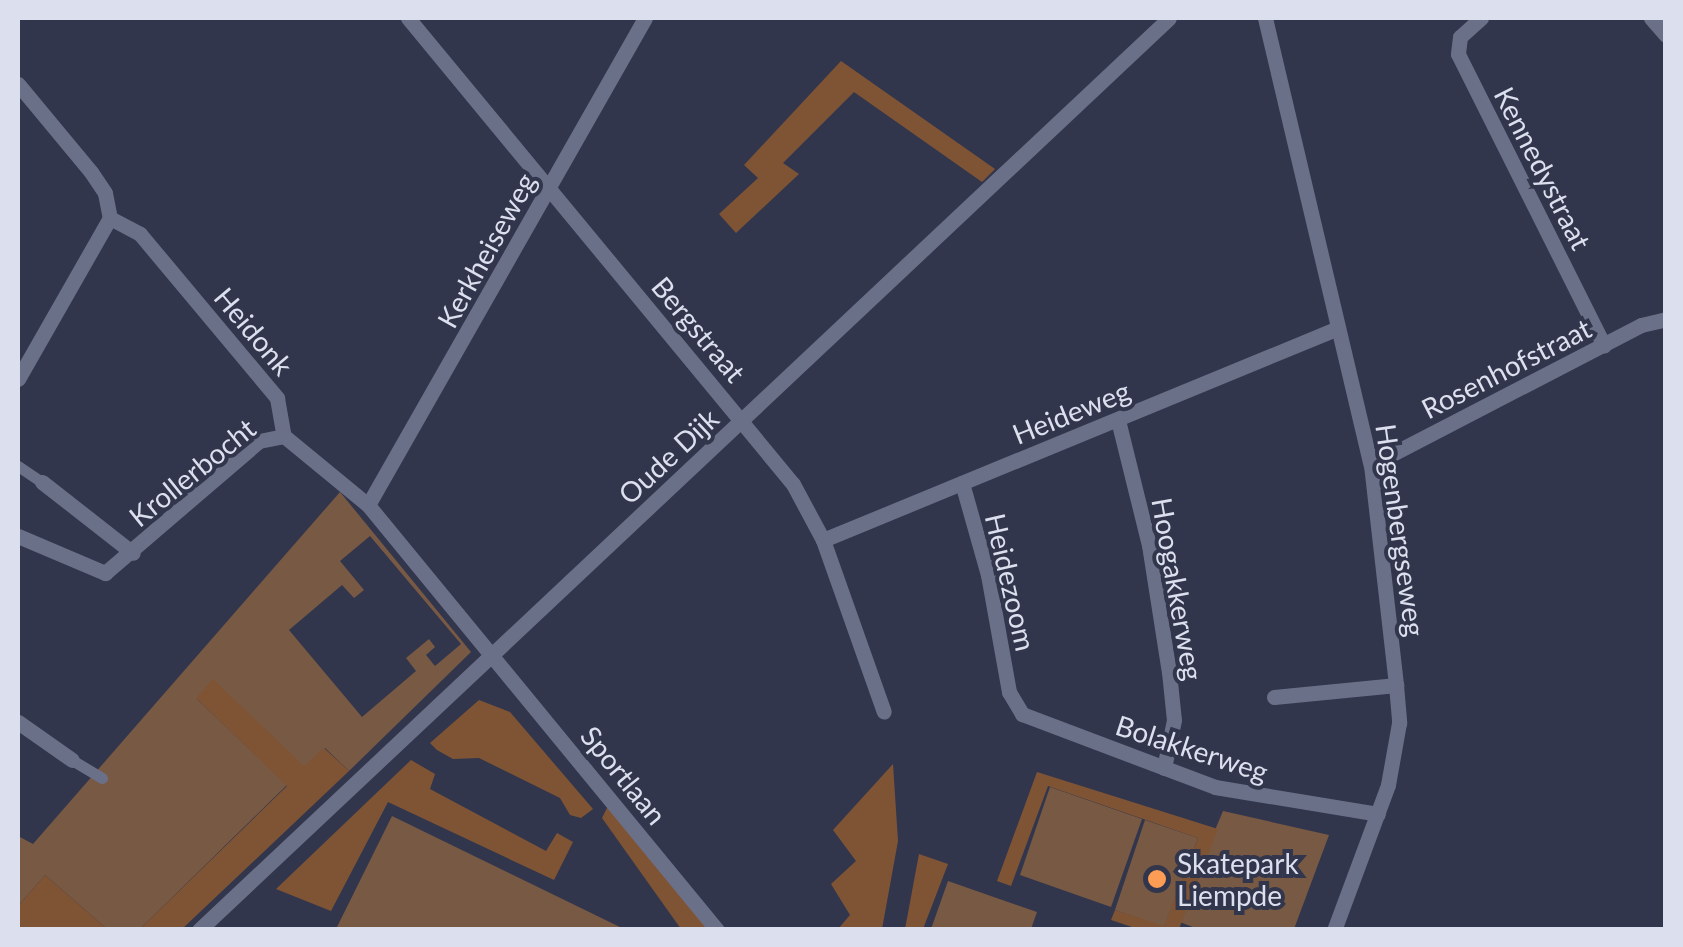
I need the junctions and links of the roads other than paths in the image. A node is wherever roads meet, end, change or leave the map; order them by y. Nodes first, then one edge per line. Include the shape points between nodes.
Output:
1 (408, 18) edge
2 (645, 18) edge
3 (1169, 18) edge
4 (1266, 18) edge
5 (1481, 18) edge
6 (1651, 18) edge
7 (1666, 35) edge
8 (18, 84) edge
9 (549, 188) junction
10 (110, 218) junction
11 (1666, 319) edge
12 (1338, 328) junction
13 (1604, 346) junction
14 (18, 379) edge
15 (742, 420) junction
16 (1118, 420) junction
17 (284, 436) junction
18 (1372, 464) junction
19 (18, 466) edge
20 (42, 482) joint
21 (962, 484) junction
22 (368, 505) junction
23 (18, 536) edge
24 (823, 540) junction
25 (132, 554) junction
26 (492, 653) junction
27 (1396, 685) junction
28 (1009, 692) joint
29 (1274, 697) dead end
30 (884, 712) dead end
31 (18, 722) edge
32 (72, 760) joint
33 (1164, 768) junction
34 (102, 778) dead end
35 (1378, 814) junction
36 (199, 930) edge
37 (717, 930) edge
38 (1334, 930) edge

1 - 9 street, Bergstraat
2 - 9 street, Kerkheiseweg
3 - 15 street, Oude Dijk
4 - 12 street, Hogenbergseweg
5 - 13 street, Kennedystraat via 1460,36 1458,54
6 - 7 street
8 - 10 street via 92,172 106,193
9 - 15 street, Bergstraat
9 - 22 street, Kerkheiseweg
10 - 14 street
10 - 17 street, Heidonk via 140,234 276,398
11 - 13 street, Rosenhofstraat
12 - 16 street, Heideweg
12 - 18 street, Hogenbergseweg
13 - 18 street, Rosenhofstraat
15 - 24 street, Bergstraat via 794,484
15 - 26 street, Oude Dijk
16 - 21 street, Heideweg
16 - 33 street, Hoogakkerweg via 1170,672 1174,720
17 - 22 street
17 - 25 street, Krollerbocht via 259,441
18 - 27 street, Hogenbergseweg
19 - 20 street, Krollerbocht
20 - 25 street, Krollerbocht
21 - 24 street, Heideweg
21 - 28 street, Heidezoom via 988,575
22 - 26 street
23 - 25 street, Krollerbocht via 93,572 114,569
24 - 30 street, Bergstraat
26 - 36 street, Oude Dijk
26 - 37 street, Sportlaan
27 - 29 street
27 - 35 street, Hogenbergseweg via 1394,756
28 - 33 street, Bolakkerweg via 1022,714
31 - 32 street
32 - 34 street
33 - 35 street, Bolakkerweg via 1264,800
35 - 38 street, Hogenbergseweg

